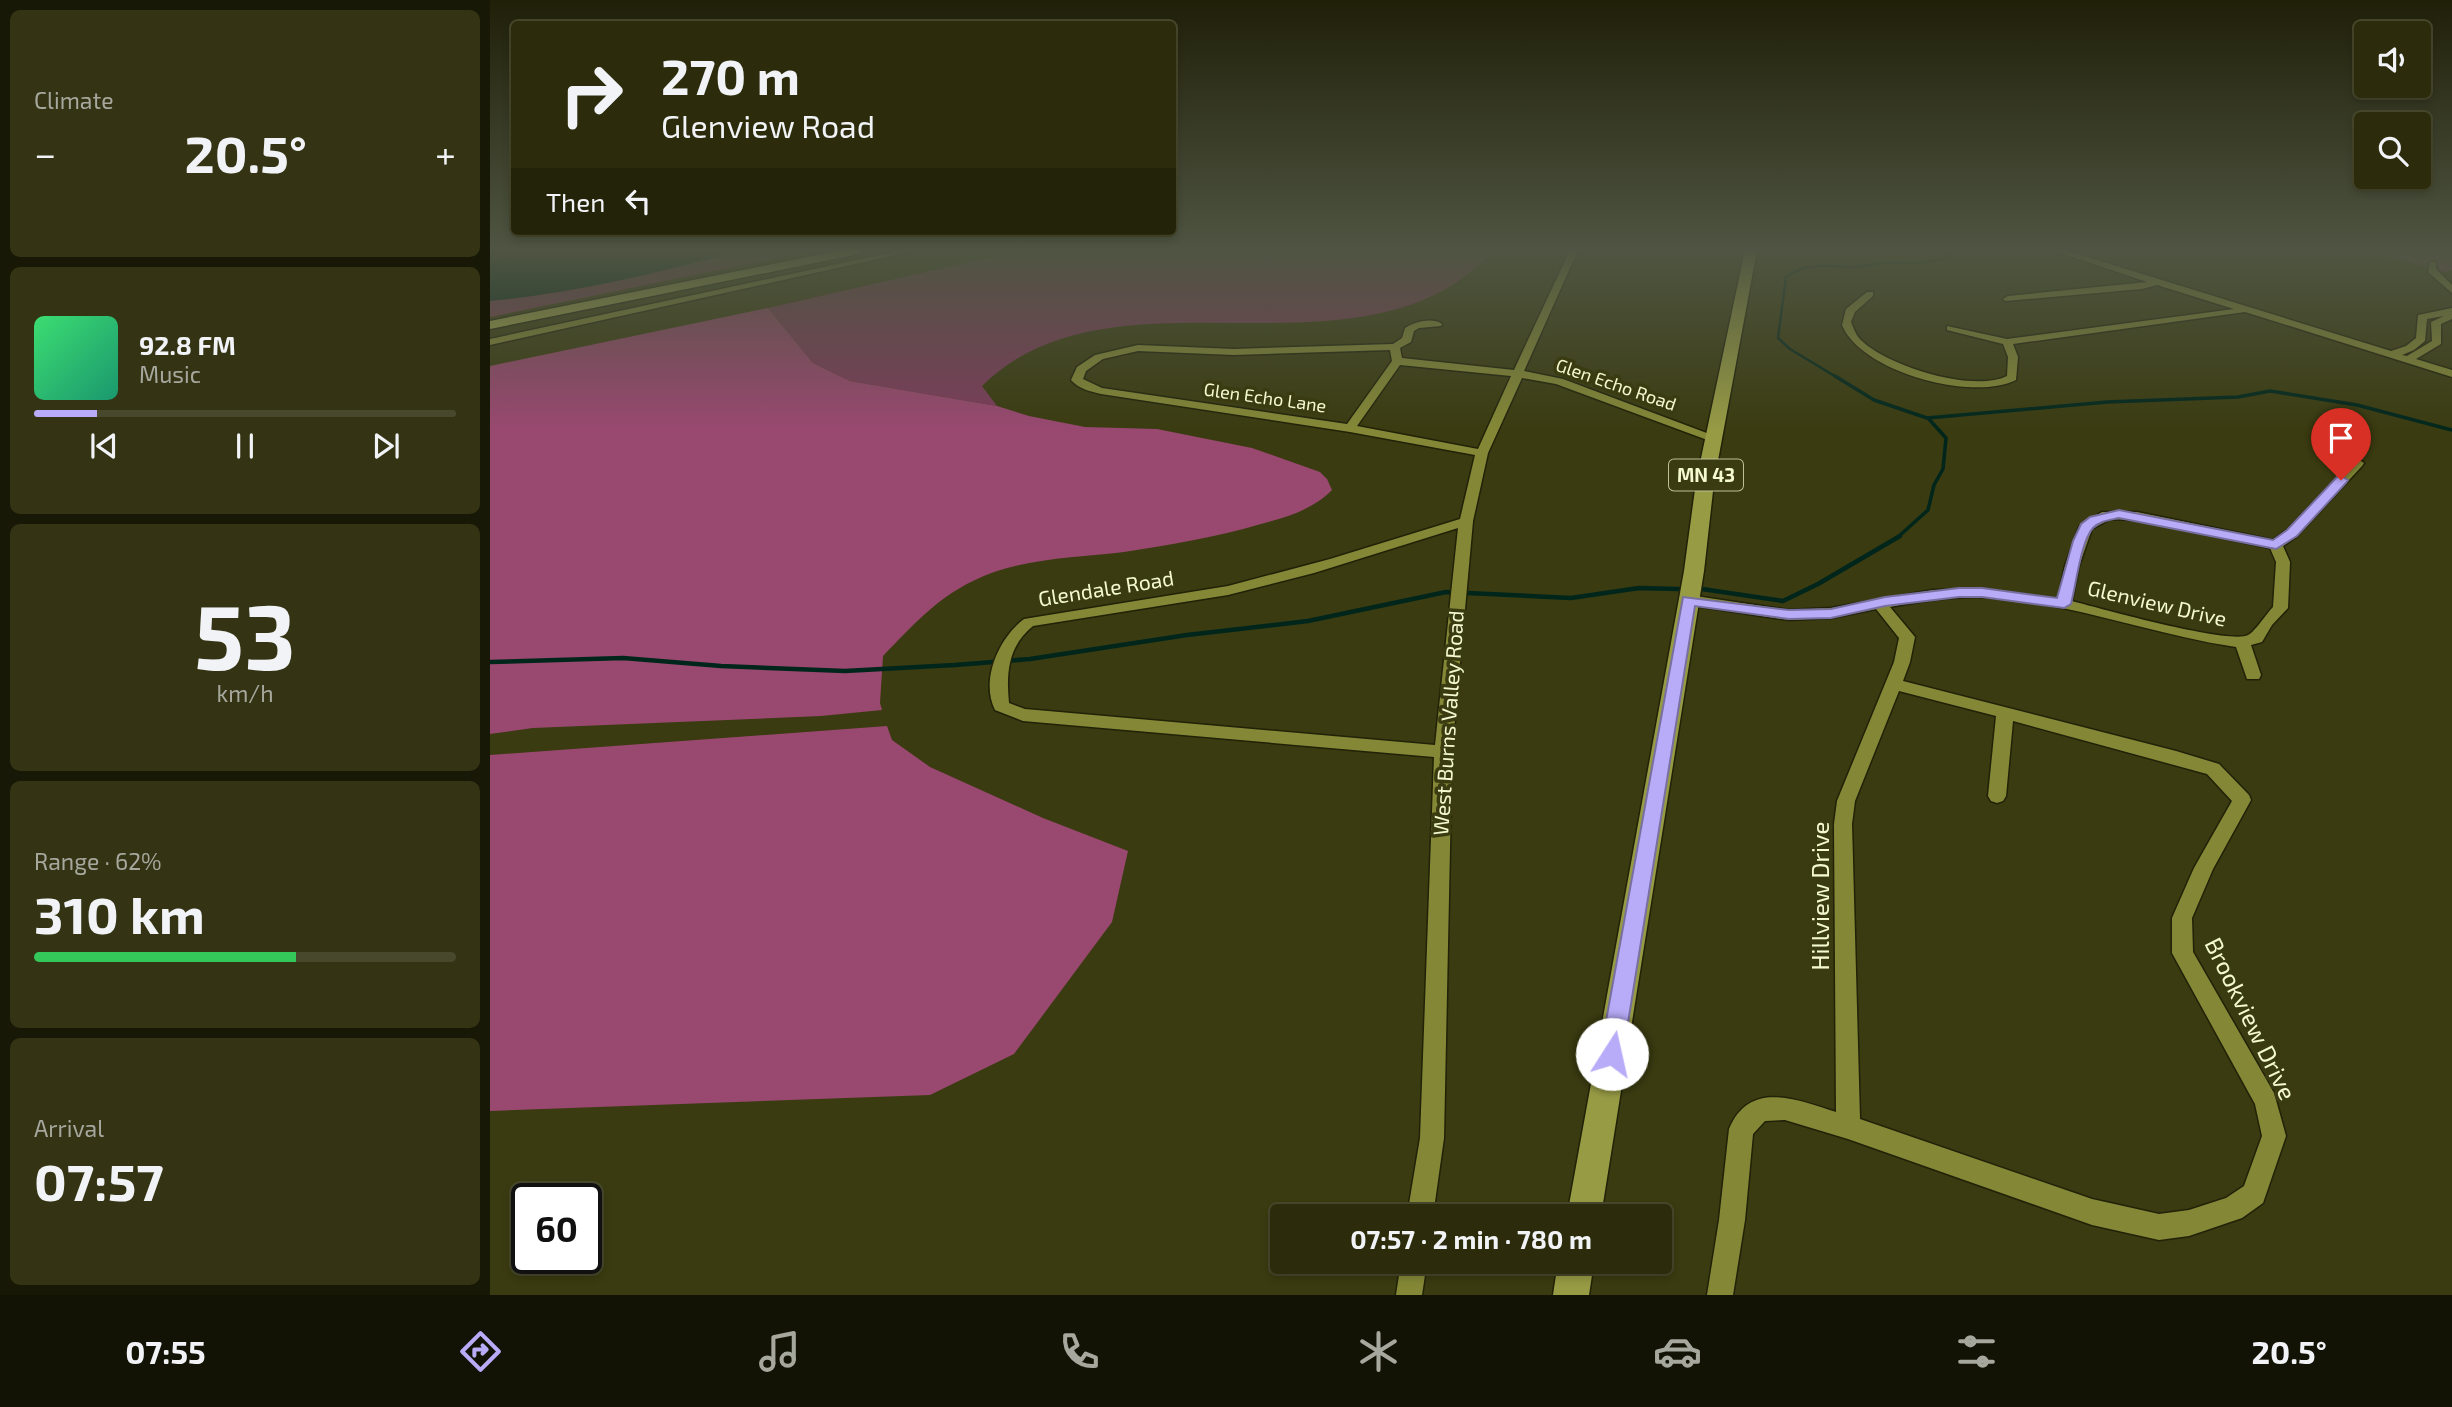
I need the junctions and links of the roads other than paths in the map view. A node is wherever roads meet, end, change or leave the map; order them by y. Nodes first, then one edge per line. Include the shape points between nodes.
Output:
1 (549, 310) edge
2 (554, 310) edge
3 (632, 310) edge
4 (1547, 310) edge
5 (1739, 310) edge
6 (1851, 310) edge
7 (2238, 310) edge
8 (2256, 310) edge
9 (2452, 311) edge
10 (2452, 316) edge
11 (490, 323) edge
12 (1437, 324) dead end
13 (1951, 328) dead end
14 (2422, 329) junction
15 (2437, 331) junction
16 (2452, 334) edge
17 (490, 341) edge
18 (2007, 341) junction
19 (1395, 347) junction
20 (2391, 355) junction
21 (2408, 360) junction
22 (1397, 361) junction
23 (1520, 373) junction
24 (2452, 374) edge
25 (1350, 429) junction
26 (1714, 438) junction
27 (1482, 453) junction
28 (2358, 463) dead end
29 (1466, 521) junction
30 (2276, 545) junction
31 (1689, 600) junction
32 (1879, 603) junction
33 (2064, 604) junction
34 (2242, 643) junction
35 (2253, 675) dead end
36 (1894, 684) junction
37 (2005, 712) junction
38 (1443, 752) junction
39 (1997, 796) dead end
40 (1848, 1127) junction
41 (1422, 1204) edge
42 (1586, 1204) edge
43 (1412, 1274) edge
44 (1574, 1274) edge
45 (1409, 1295) edge
46 (1570, 1295) edge
47 (1720, 1295) edge

1 - 11 highway
2 - 11 highway
3 - 17 street
4 - 23 street, West Burns Valley Road
5 - 26 main road, MN 43
6 - 18 street via 1846,323 1861,346 1917,373 1962,383 2005,385 2012,378 2013,357
7 - 18 street
8 - 20 street
9 - 14 street via 2422,317
10 - 15 street via 2436,322
12 - 19 street via 1417,325 1409,330 1407,340
13 - 18 street
14 - 15 street
14 - 20 street via 2416,344
15 - 16 street
15 - 21 street via 2437,342
19 - 22 street
19 - 25 street, Glen Echo Lane via 1234,352 1138,348 1098,357 1082,369 1077,380 1101,391
20 - 21 street
21 - 24 street
22 - 23 street, Glen Echo Road
22 - 25 street
23 - 26 street, Glen Echo Road via 1559,381
23 - 27 street, West Burns Valley Road
25 - 27 street, Glen Echo Lane
26 - 31 main road, MN 43
27 - 29 street, West Burns Valley Road
28 - 30 street
29 - 38 street, West Burns Valley Road
29 - 38 street, Glendale Road via 1255,585 1029,622 1017,630 1004,651 998,679 1001,706 1023,715
30 - 33 street via 2137,516 2107,515 2086,527
30 - 34 street, Glenview Drive via 2283,562 2280,608 2256,638
31 - 32 street, Glenview Drive via 1789,615 1831,613
31 - 42 main road, MN 43
32 - 33 street, Glenview Drive via 1982,593
32 - 36 street, Hillview Drive via 1907,637
33 - 34 street, Glenview Drive
34 - 35 street, Glenview Drive
36 - 37 street, Brookview Drive
36 - 40 street, Hillview Drive via 1846,801 1843,824
37 - 39 street
37 - 40 street, Brookview Drive via 2213,769 2242,800 2182,918 2183,953 2266,1101 2274,1136 2254,1194 2233,1209 2159,1227 2092,1212
38 - 41 street, West Burns Valley Road via 1432,1138
40 - 47 street, Brookview Drive via 1785,1108 1759,1110 1741,1129
43 - 45 street
44 - 46 main road

